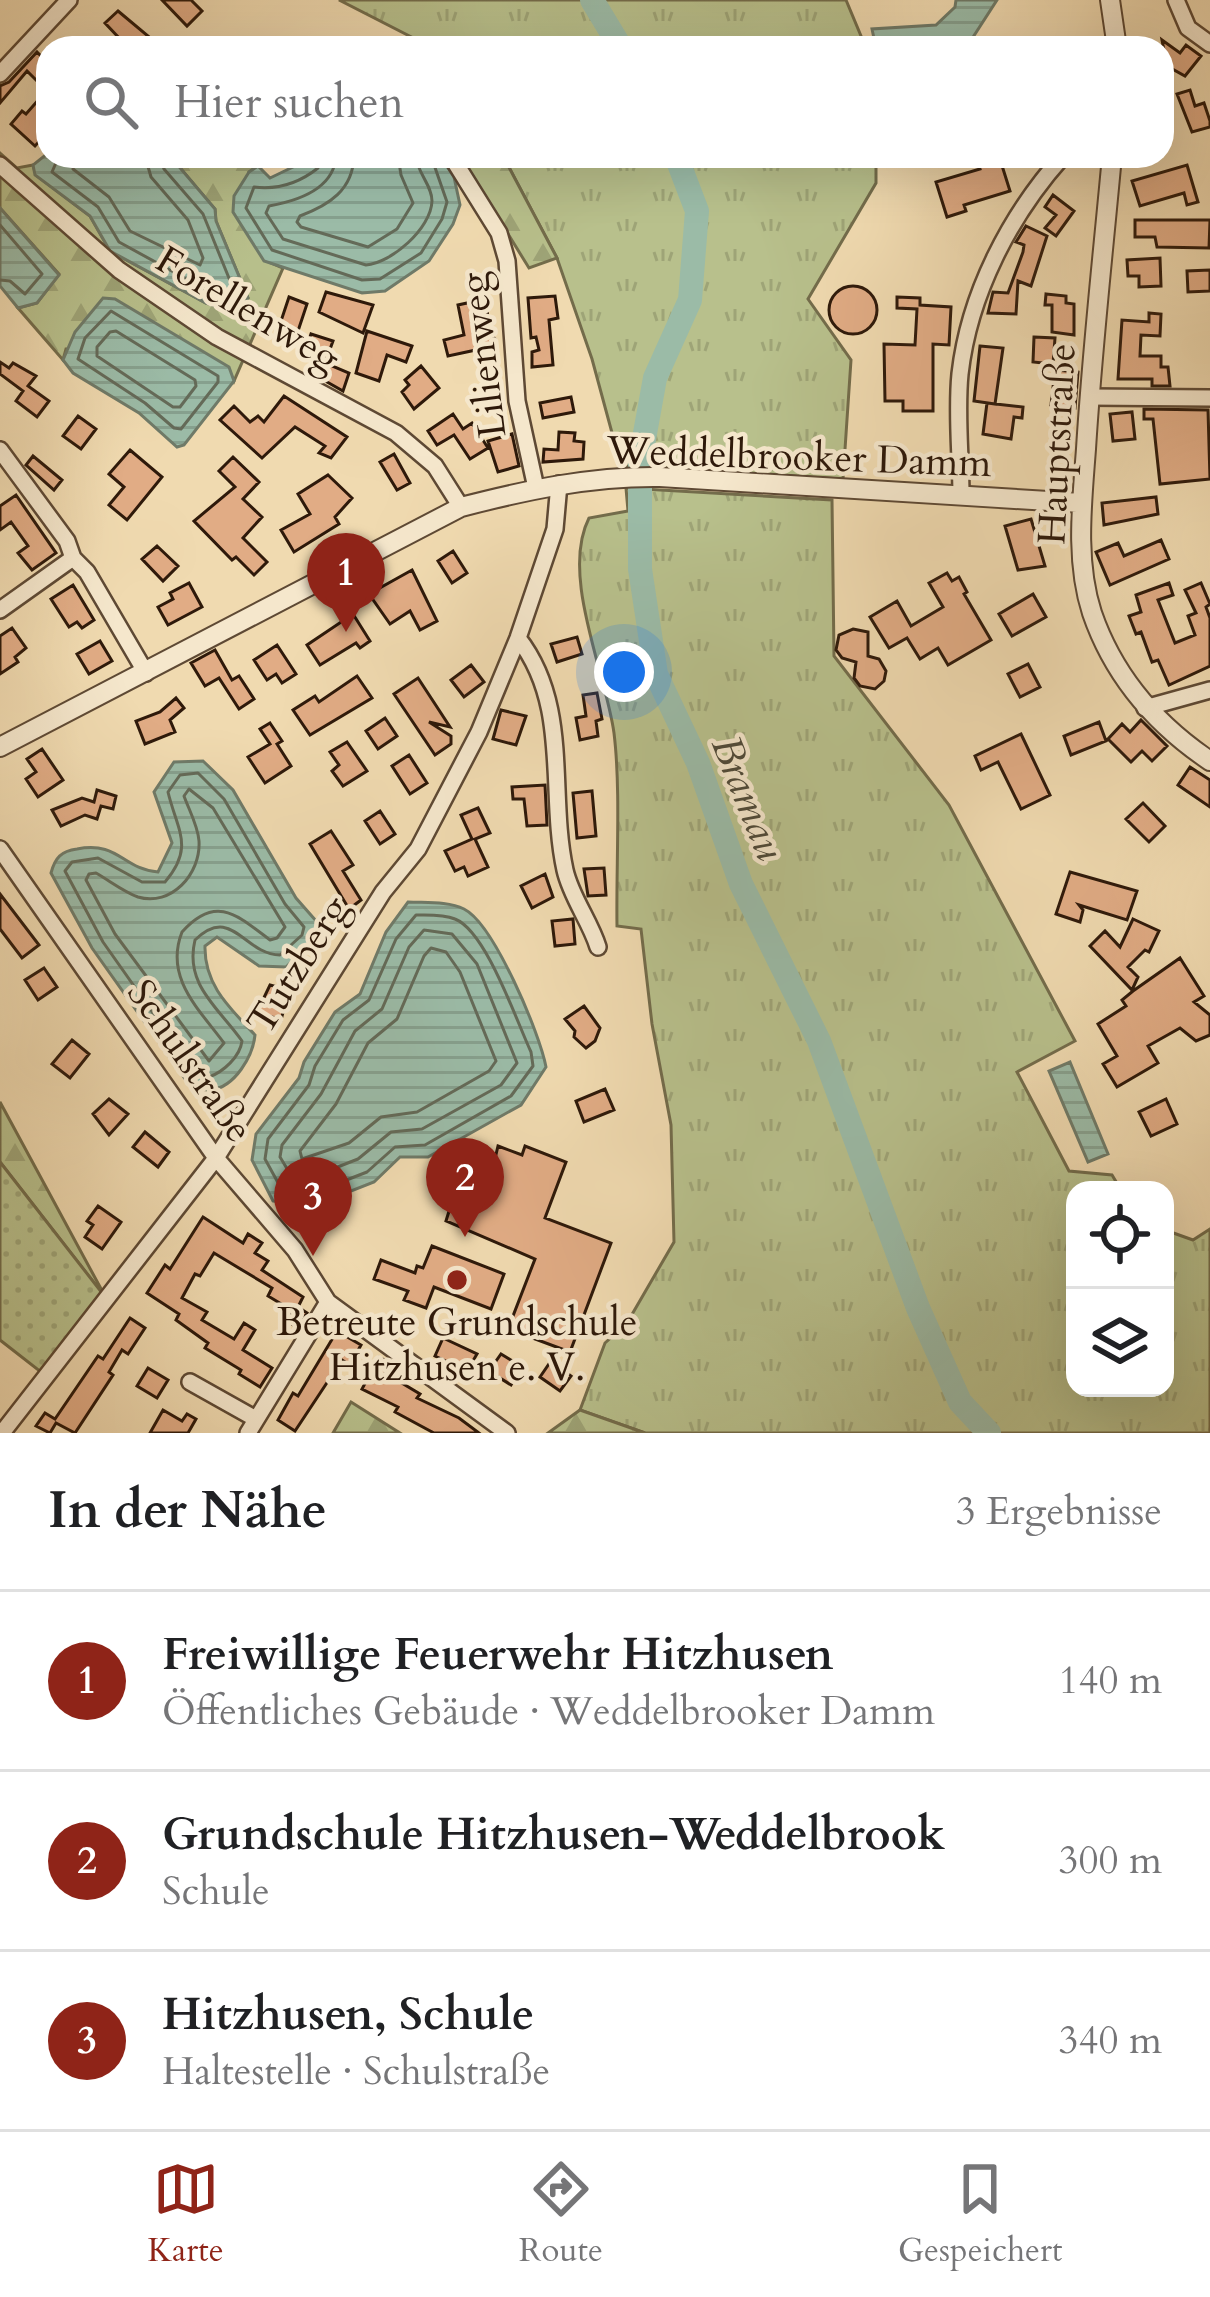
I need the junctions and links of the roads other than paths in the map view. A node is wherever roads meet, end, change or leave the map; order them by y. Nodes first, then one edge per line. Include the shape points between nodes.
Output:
1 (69, 0) edge
2 (1110, 0) edge
3 (1177, 0) edge
4 (1115, 36) edge
5 (1210, 44) edge
6 (0, 74) edge
7 (0, 165) edge
8 (459, 168) edge
9 (1052, 168) edge
10 (1111, 168) edge
11 (1089, 398) junction
12 (1210, 398) edge
13 (0, 451) edge
14 (559, 484) junction
15 (536, 488) junction
16 (961, 496) junction
17 (1081, 503) junction
18 (461, 507) junction
19 (73, 559) junction
20 (0, 610) edge
21 (518, 638) junction
22 (146, 673) junction
23 (1210, 690) edge
24 (1145, 708) junction
25 (0, 748) edge
26 (1210, 761) edge
27 (0, 849) edge
28 (598, 946) dead end
29 (217, 1158) junction
30 (328, 1302) junction
31 (190, 1382) dead end
32 (252, 1426) edge
33 (2, 1433) edge
34 (508, 1433) edge

1 - 6 street
2 - 4 street
3 - 5 street via 1188,28
7 - 18 street, Forellenweg via 119,270 217,337 396,433 435,466
8 - 15 street, Lilienweg via 507,261 517,401
9 - 16 street via 1003,239 972,322 961,374
10 - 11 street, Hauptstraße
11 - 12 street
11 - 17 street, Hauptstraße
13 - 19 street
14 - 15 street, Weddelbrooker Damm
14 - 16 street, Weddelbrooker Damm via 660,477
14 - 21 street, Tutzberg via 555,529
15 - 18 street, Weddelbrooker Damm
16 - 17 street, Weddelbrooker Damm
17 - 24 street, Hauptstraße via 1091,610
18 - 22 street, Weddelbrooker Damm
19 - 20 street
19 - 22 street
21 - 28 street via 548,695 565,872
21 - 29 street, Tutzberg via 418,848
22 - 25 street, Weddelbrooker Damm
23 - 24 street
24 - 26 street, Hauptstraße
27 - 29 street, Schulstraße
29 - 30 street, Schulstraße
29 - 33 street, Tutzberg
30 - 32 street
30 - 34 street, Schulstraße
31 - 32 street

